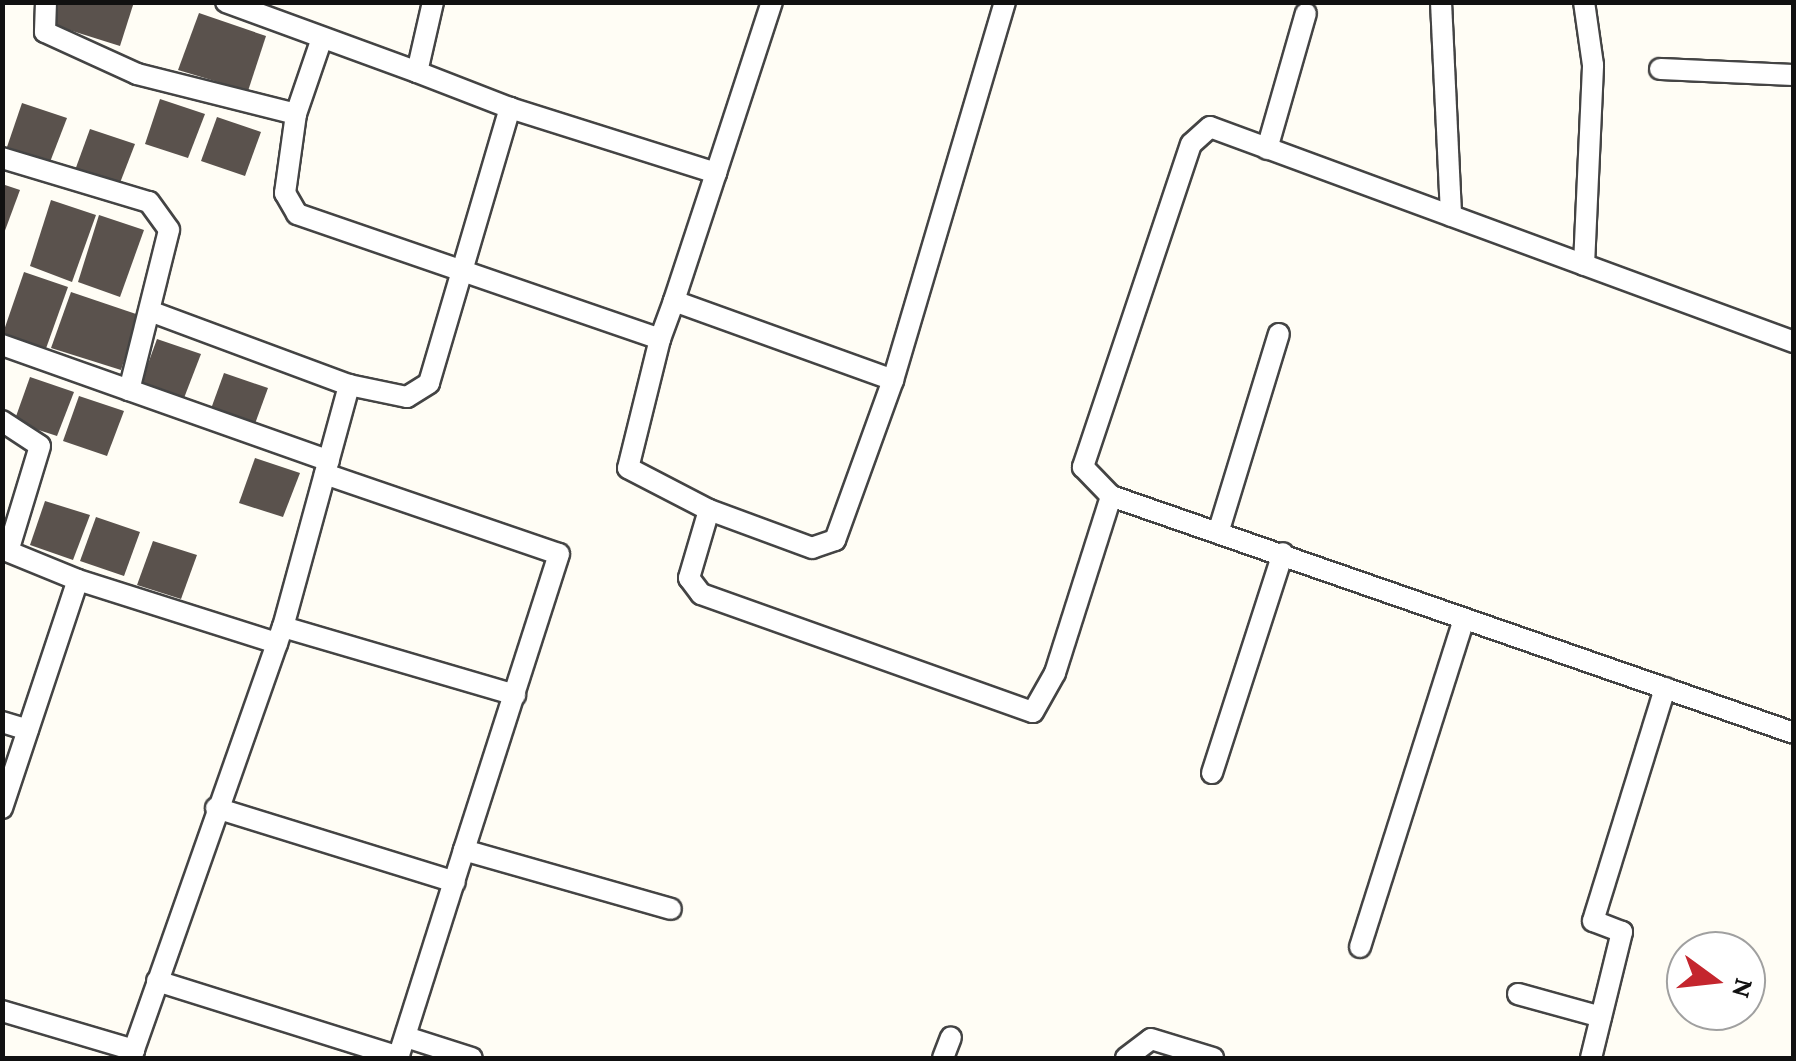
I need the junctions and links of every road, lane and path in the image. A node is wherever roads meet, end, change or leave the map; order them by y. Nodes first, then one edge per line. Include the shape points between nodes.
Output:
1 (46, 2) edge
2 (226, 2) edge
3 (433, 2) edge
4 (772, 2) edge
5 (1005, 2) edge
6 (1441, 2) edge
7 (1584, 2) edge
8 (1306, 14) dead end
9 (322, 38) junction
10 (1660, 69) dead end
11 (416, 72) junction
12 (1794, 75) edge
13 (510, 108) junction
14 (296, 114) junction
15 (1267, 149) junction
16 (2, 158) edge
17 (716, 173) junction
18 (1451, 216) junction
19 (1584, 265) junction
20 (458, 275) junction
21 (674, 301) junction
22 (155, 313) junction
23 (1279, 334) dead end
24 (660, 340) junction
25 (1794, 342) edge
26 (2, 345) edge
27 (894, 380) junction
28 (349, 385) junction
29 (129, 390) junction
30 (2, 421) edge
31 (327, 467) junction
32 (1111, 496) junction
33 (708, 510) junction
34 (1218, 533) junction
35 (5, 550) edge
36 (1283, 554) junction
37 (78, 580) junction
38 (1464, 619) junction
39 (280, 635) junction
40 (1664, 688) junction
41 (515, 695) junction
42 (2, 722) edge
43 (28, 730) junction
44 (1794, 733) edge
45 (1212, 773) dead end
46 (2, 808) edge
47 (216, 808) junction
48 (464, 850) junction
49 (455, 882) junction
50 (671, 909) dead end
51 (1360, 948) dead end
52 (156, 981) junction
53 (1518, 994) dead end
54 (2, 1010) edge
55 (1601, 1016) junction
56 (951, 1037) dead end
57 (401, 1051) edge
58 (132, 1054) edge
59 (472, 1058) edge
60 (943, 1058) edge
61 (1126, 1058) edge
62 (1213, 1058) edge
63 (1591, 1058) edge

1 - 14 street via 46,32 137,74
2 - 9 street
3 - 11 street
4 - 17 street
5 - 27 street
6 - 18 street
7 - 19 street via 1593,65
8 - 15 street
9 - 11 street
9 - 14 street
10 - 12 street
11 - 13 street
13 - 17 street
13 - 20 street
14 - 20 street via 285,192 298,214
15 - 18 street
15 - 32 street via 1210,127 1191,144 1083,467
16 - 22 street via 164,214
17 - 21 street
18 - 19 street
19 - 25 street
20 - 24 street
20 - 28 street via 423,393
21 - 24 street
21 - 27 street
22 - 28 street
22 - 29 street
23 - 34 street
24 - 33 street via 628,468
26 - 29 street
27 - 33 street via 835,540 812,548
28 - 31 street
29 - 31 street
30 - 35 street via 40,446
31 - 39 street
31 - 41 street via 559,554
32 - 33 street via 1042,705 1019,712 701,594 689,578
32 - 34 street
34 - 36 street
35 - 37 street
36 - 38 street
36 - 45 street
37 - 39 street
37 - 43 street
38 - 40 street
38 - 51 street
39 - 41 street
39 - 47 street
40 - 44 street
40 - 55 street via 1592,922 1622,932
41 - 48 street
42 - 43 street
43 - 46 street
47 - 49 street
47 - 52 street
48 - 49 street
48 - 50 street
49 - 57 street
52 - 57 street
52 - 58 street
53 - 55 street
54 - 58 street
55 - 63 street
56 - 60 street
57 - 59 street
61 - 62 street via 1151,1039

